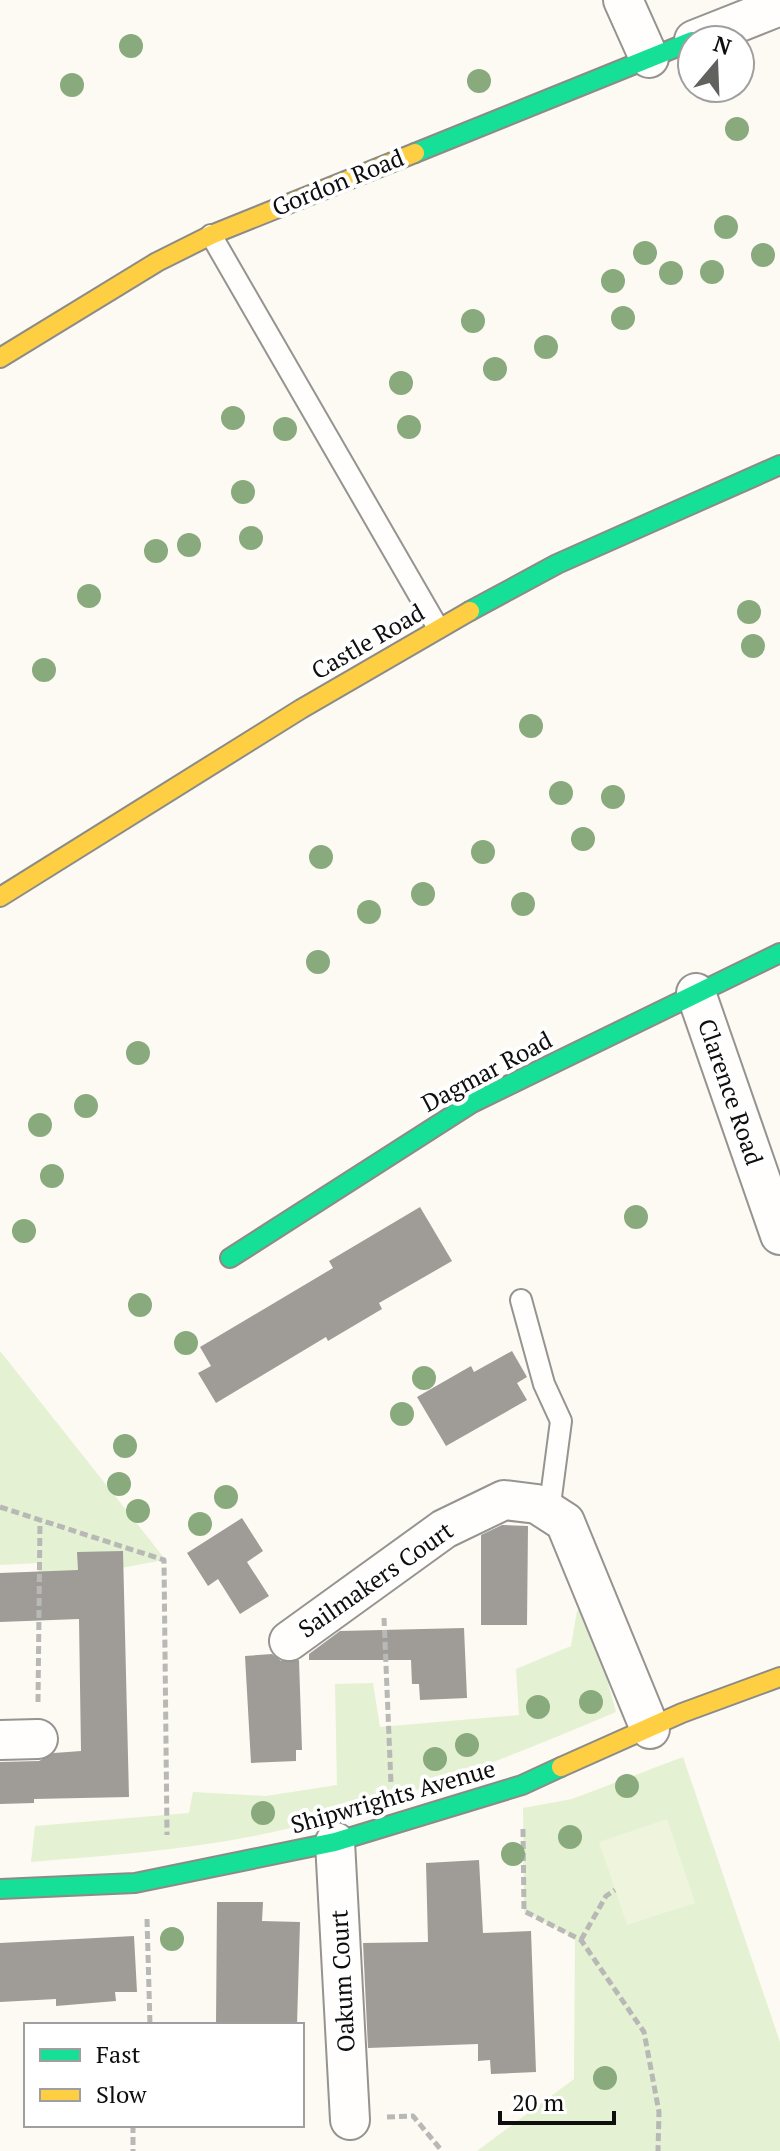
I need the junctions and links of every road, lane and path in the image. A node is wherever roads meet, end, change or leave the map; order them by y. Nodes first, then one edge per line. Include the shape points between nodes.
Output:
1 (623, 0) edge
2 (780, 6) edge
3 (734, 24) edge
4 (676, 47) edge
5 (649, 58) junction
6 (211, 235) junction
7 (0, 358) edge
8 (780, 465) edge
9 (438, 628) junction
10 (0, 897) edge
11 (780, 953) edge
12 (696, 993) junction
13 (780, 1235) edge
14 (230, 1258) dead end
15 (521, 1300) dead end
16 (0, 1507) edge
17 (549, 1512) junction
18 (40, 1521) junction
19 (382, 1573) junction
20 (289, 1641) dead end
21 (780, 1677) edge
22 (650, 1729) junction
23 (38, 1739) joint
24 (0, 1740) edge
25 (522, 1785) junction
26 (393, 1825) junction
27 (335, 1842) junction
28 (168, 1876) junction
29 (0, 1889) edge
30 (615, 1890) dead end
31 (147, 1906) dead end
32 (581, 1940) junction
33 (150, 2023) edge
34 (350, 2119) joint
35 (133, 2127) edge
36 (133, 2151) edge
37 (442, 2151) edge
38 (658, 2151) edge

1 - 5 street
2 - 3 street, Gordon Road
4 - 5 street, Gordon Road
5 - 6 street, Gordon Road
6 - 7 street, Gordon Road
6 - 9 lane
8 - 9 street, Castle Road via 557,564
9 - 10 street, Castle Road
11 - 12 street, Dagmar Road
12 - 13 street, Clarence Road
12 - 14 street, Dagmar Road via 472,1103
15 - 17 lane via 544,1384 561,1421
16 - 18 path
17 - 19 street, Sailmakers Court via 537,1504 504,1500 444,1529
17 - 22 street via 565,1522
18 - 23 path
18 - 28 path via 164,1560
19 - 20 street, Sailmakers Court
19 - 26 path
21 - 22 street, Shipwrights Avenue
22 - 25 street, Shipwrights Avenue
23 - 24 street
25 - 26 street, Shipwrights Avenue
25 - 32 path via 524,1911
26 - 27 street, Shipwrights Avenue
27 - 28 street, Shipwrights Avenue
27 - 34 street, Oakum Court
28 - 29 street, Shipwrights Avenue via 135,1883
30 - 32 path via 606,1896
31 - 33 path
32 - 38 path via 644,2032 659,2112
34 - 37 path via 413,2116
35 - 36 path

